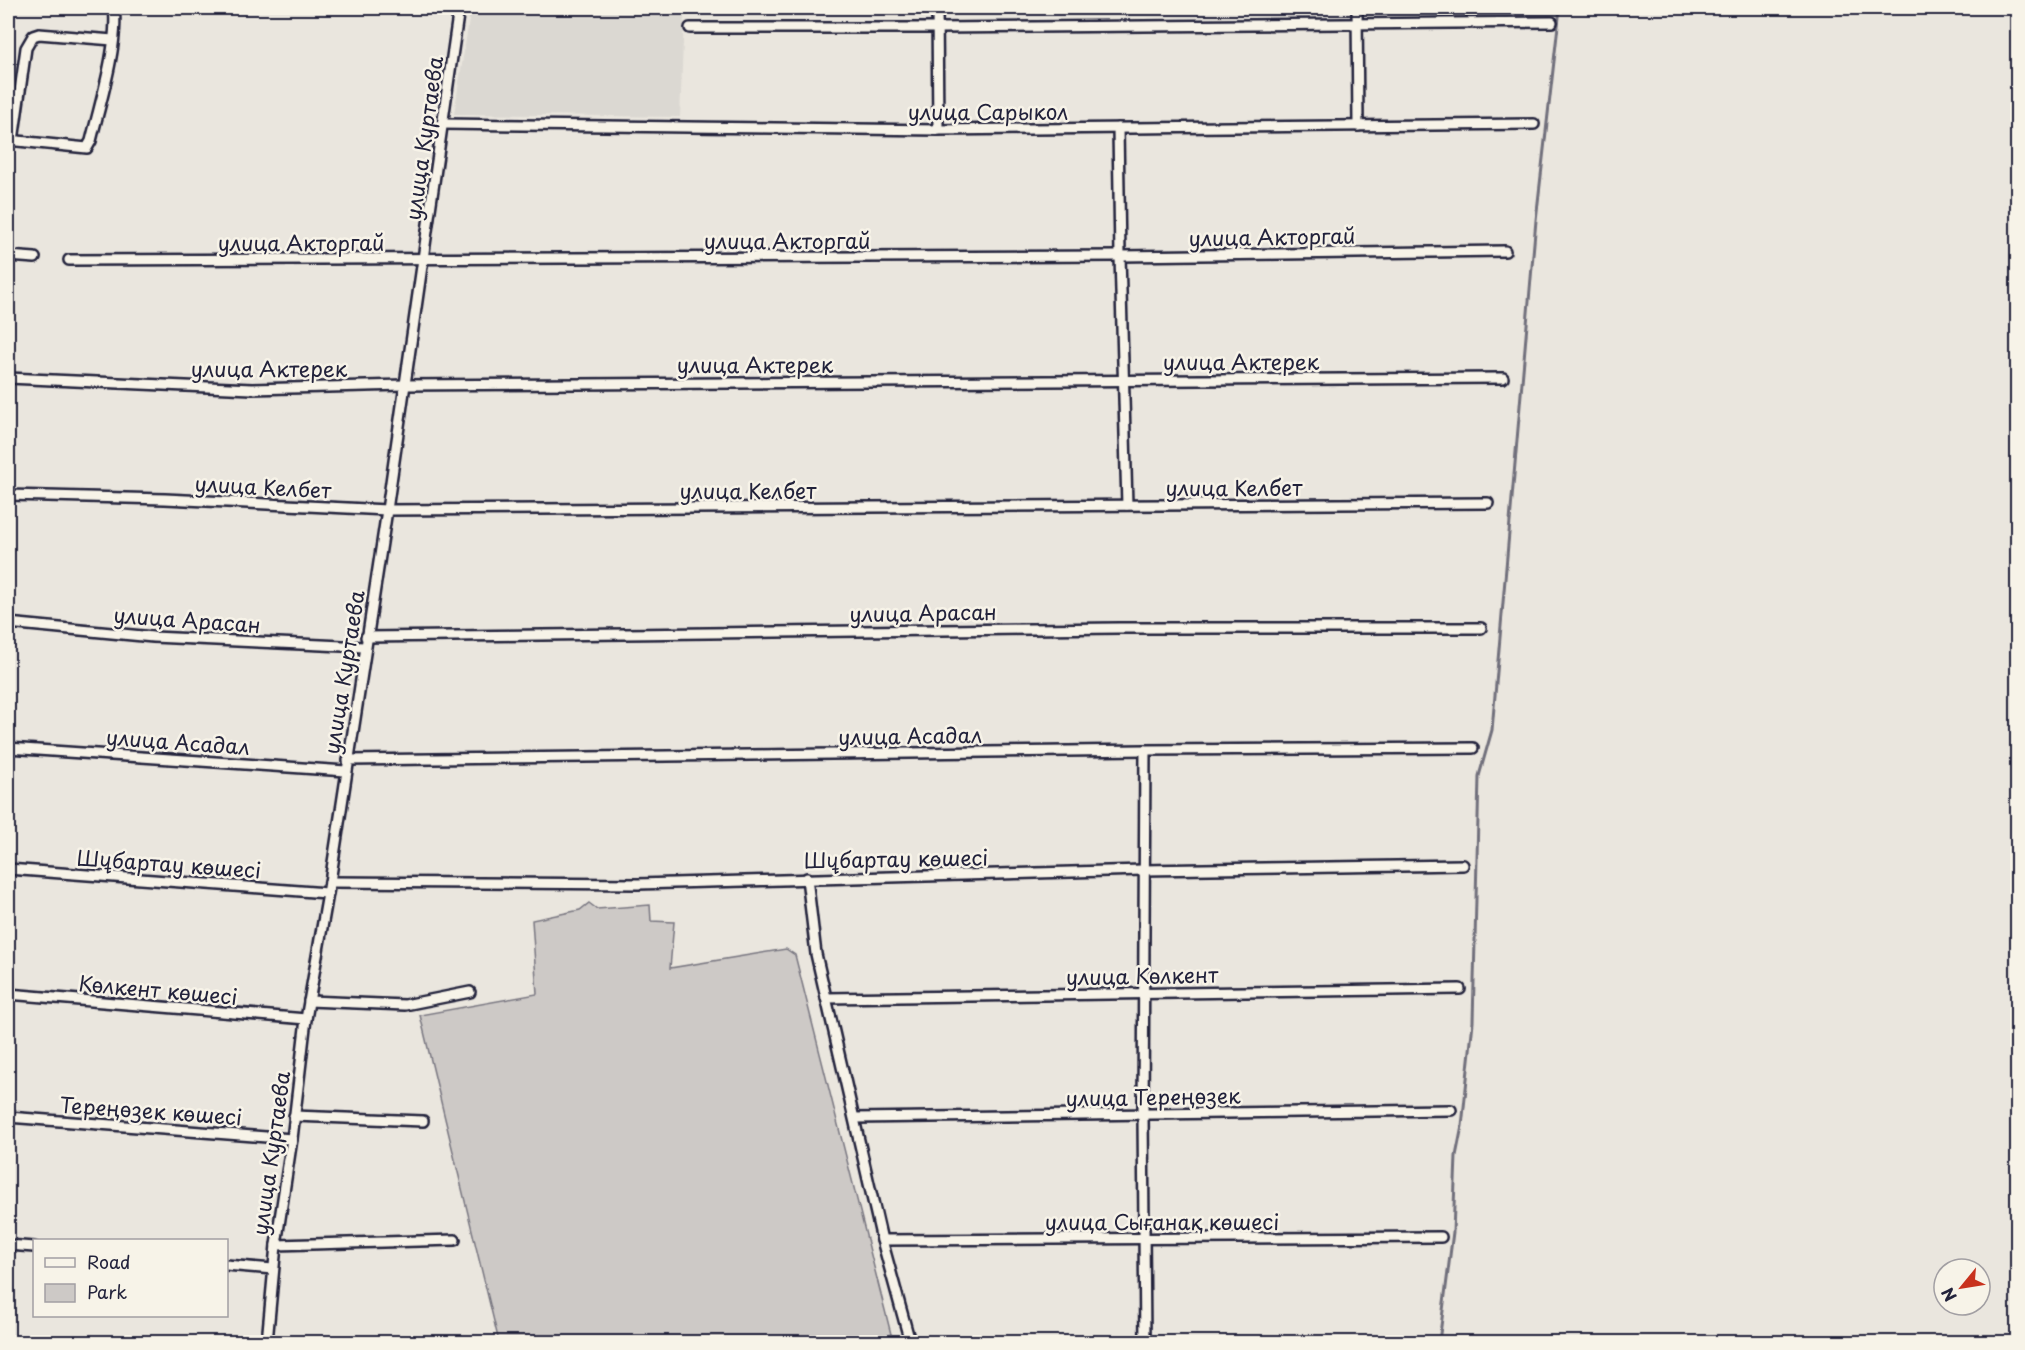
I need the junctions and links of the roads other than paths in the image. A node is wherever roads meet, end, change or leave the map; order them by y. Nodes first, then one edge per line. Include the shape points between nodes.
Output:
1 (114, 8) edge
2 (459, 8) edge
3 (937, 8) edge
4 (1357, 8) edge
5 (1552, 22) dead end
6 (1357, 24) junction
7 (690, 28) dead end
8 (937, 28) junction
9 (113, 40) junction
10 (443, 124) junction
11 (1534, 124) dead end
12 (1358, 126) junction
13 (1118, 128) junction
14 (938, 130) junction
15 (10, 141) edge
16 (1504, 250) dead end
17 (8, 256) edge
18 (1120, 256) junction
19 (35, 258) dead end
20 (424, 259) junction
21 (69, 260) dead end
22 (8, 378) edge
23 (1503, 378) dead end
24 (1124, 379) junction
25 (404, 385) junction
26 (8, 495) edge
27 (1488, 503) dead end
28 (1126, 505) junction
29 (387, 510) junction
30 (8, 622) edge
31 (1481, 628) dead end
32 (365, 642) junction
33 (8, 748) edge
34 (1473, 748) dead end
35 (1144, 750) junction
36 (348, 760) junction
37 (346, 771) junction
38 (1463, 865) dead end
39 (8, 869) edge
40 (1143, 870) junction
41 (807, 878) junction
42 (330, 882) junction
43 (327, 893) junction
44 (1460, 989) dead end
45 (470, 992) dead end
46 (1143, 993) junction
47 (8, 994) edge
48 (826, 998) junction
49 (309, 1001) junction
50 (306, 1019) junction
51 (1451, 1110) dead end
52 (1143, 1114) junction
53 (294, 1116) junction
54 (8, 1117) edge
55 (855, 1118) junction
56 (423, 1121) dead end
57 (292, 1139) junction
58 (1441, 1237) dead end
59 (1144, 1239) junction
60 (455, 1240) dead end
61 (882, 1240) junction
62 (8, 1245) edge
63 (276, 1245) junction
64 (33, 1247) edge
65 (228, 1265) edge
66 (273, 1269) junction
67 (267, 1342) edge
68 (910, 1342) edge
69 (1145, 1342) edge

1 - 9 street
2 - 10 street, улица Куртаева
3 - 8 street
4 - 6 street
5 - 6 street
6 - 8 street
6 - 12 street
7 - 8 street
8 - 14 street
9 - 15 street via 33,36 27,48
9 - 15 street via 87,148
10 - 14 street, улица Сарыкол
10 - 20 street, улица Куртаева
11 - 12 street, улица Сарыкол
12 - 13 street, улица Сарыкол
13 - 14 street, улица Сарыкол
13 - 18 street
16 - 18 street, улица Акторгай
17 - 19 street
18 - 20 street, улица Акторгай
18 - 24 street
20 - 21 street, улица Акторгай
20 - 25 street, улица Куртаева
22 - 25 street, улица Актерек via 252,389
23 - 24 street, улица Актерек
24 - 25 street, улица Актерек
24 - 28 street
25 - 29 street, улица Куртаева
26 - 29 street, улица Келбет
27 - 28 street, улица Келбет
28 - 29 street, улица Келбет
29 - 32 street, улица Куртаева
30 - 32 street, улица Арасан via 153,637
31 - 32 street, улица Арасан via 1107,628
32 - 36 street, улица Куртаева
33 - 37 street, улица Асадал
34 - 35 street, улица Асадал
35 - 36 street, улица Асадал
35 - 40 street
36 - 37 street, улица Куртаева
37 - 42 street, улица Куртаева
38 - 40 street, Шұбартау көшесі
39 - 43 street, Шұбартау көшесі
40 - 41 street, Шұбартау көшесі
40 - 46 street
41 - 42 street, Шұбартау көшесі via 638,884
41 - 48 street
42 - 43 street, улица Куртаева
43 - 49 street, улица Куртаева
44 - 46 street, улица Көлкент
45 - 49 street via 405,1005
46 - 48 street, улица Көлкент
46 - 52 street
47 - 50 street, Көлкент көшесі
48 - 55 street
49 - 50 street, улица Куртаева
50 - 53 street, улица Куртаева
51 - 52 street, улица Тереңөзек
52 - 55 street, улица Тереңөзек
52 - 59 street
53 - 56 street
53 - 57 street, улица Куртаева
54 - 57 street, Тереңөзек көшесі
55 - 61 street
57 - 63 street, улица Куртаева
58 - 59 street, улица Сығанақ көшесі
59 - 61 street, улица Сығанақ көшесі
59 - 69 street
60 - 63 street
61 - 68 street
62 - 64 street
63 - 66 street, улица Куртаева
65 - 66 street
66 - 67 street, улица Куртаева

